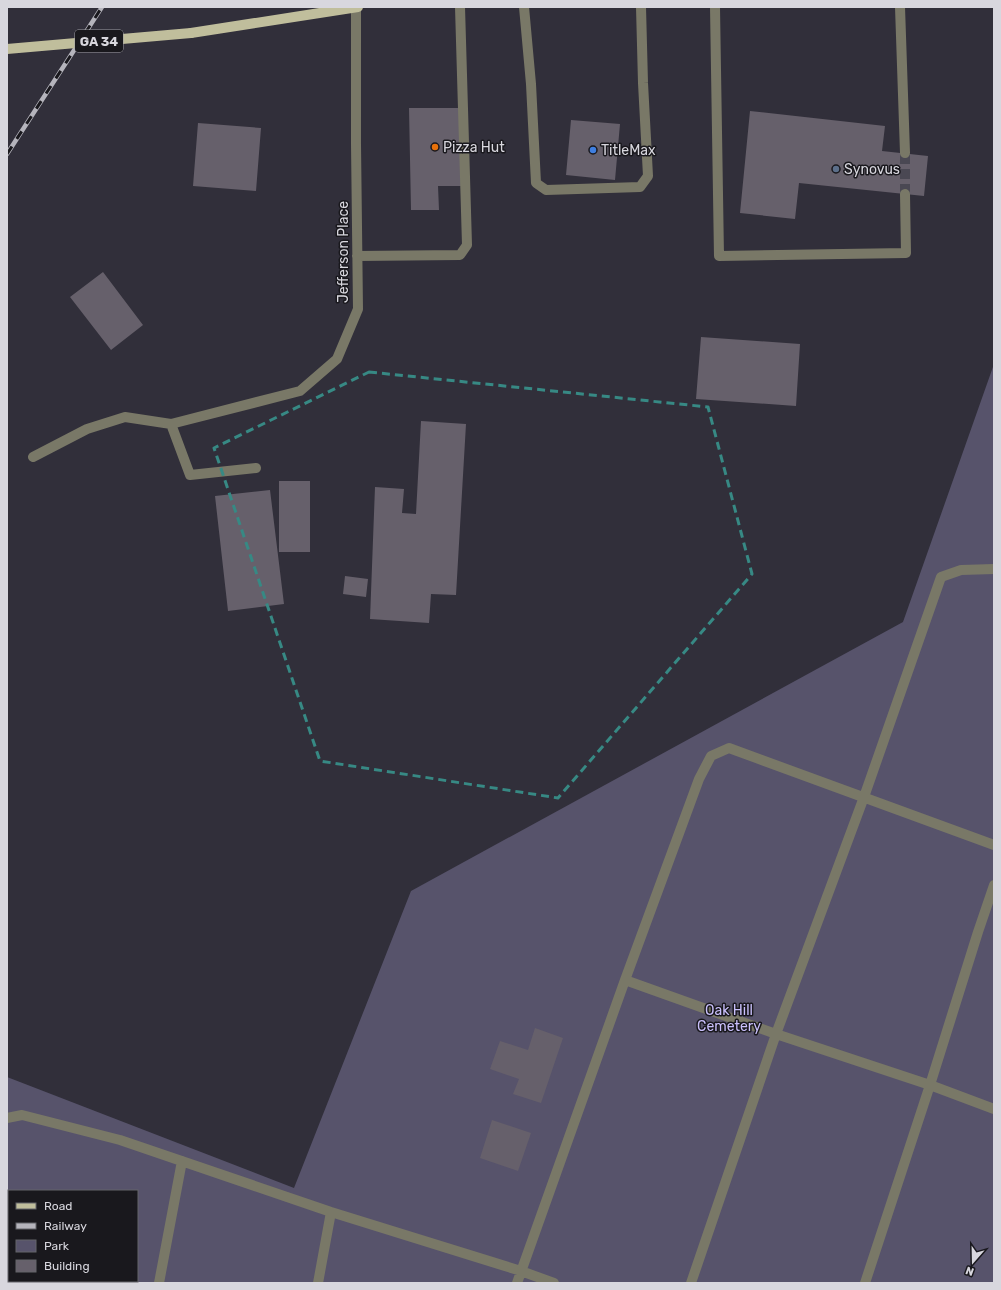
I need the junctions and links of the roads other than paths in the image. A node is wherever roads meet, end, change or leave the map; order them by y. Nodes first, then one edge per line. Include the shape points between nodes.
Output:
1 (357, 7) edge
2 (460, 7) edge
3 (524, 7) edge
4 (641, 7) edge
5 (715, 7) edge
6 (900, 7) edge
7 (7, 49) edge
8 (905, 153) tunnel mouth
9 (905, 194) tunnel mouth
10 (357, 256) junction
11 (171, 424) junction
12 (33, 457) dead end
13 (256, 468) dead end
14 (994, 569) edge
15 (864, 797) junction
16 (994, 845) edge
17 (994, 885) edge
18 (625, 980) junction
19 (776, 1034) junction
20 (930, 1085) junction
21 (994, 1109) edge
22 (7, 1118) edge
23 (182, 1161) junction
24 (331, 1212) junction
25 (521, 1271) junction
26 (159, 1283) edge
27 (318, 1283) edge
28 (517, 1283) edge
29 (554, 1283) edge
30 (691, 1283) edge
31 (865, 1283) edge

1 - 7 main road, GA 34, bridge via 191,33
1 - 10 street, Jefferson Place
2 - 10 street via 467,245 460,255
3 - 4 street via 536,183 546,190 640,187 648,176
5 - 9 street via 719,256 906,252
6 - 8 street
10 - 11 street, Jefferson Place via 358,309 337,359 300,391
11 - 12 street via 126,417 87,429
11 - 13 street via 190,475
14 - 15 street via 960,570 941,577
15 - 16 street
15 - 18 street via 729,748 711,756 699,779
15 - 19 street
17 - 20 street
18 - 19 street
18 - 25 street
19 - 20 street
19 - 30 street
20 - 21 street
20 - 31 street
22 - 23 street via 22,1115 120,1140
23 - 24 street
23 - 26 street
24 - 25 street
24 - 27 street
25 - 28 street
25 - 29 street

